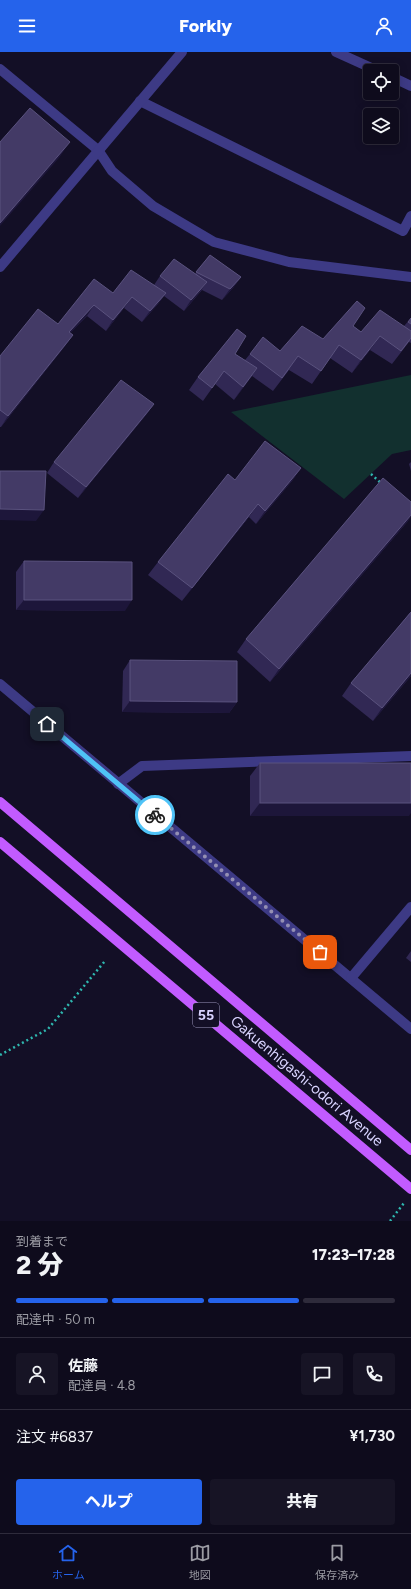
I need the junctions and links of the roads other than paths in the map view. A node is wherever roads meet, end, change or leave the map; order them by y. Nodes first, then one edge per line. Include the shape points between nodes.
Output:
1 (182, 52) edge
2 (336, 52) edge
3 (363, 64) edge
4 (0, 69) edge
5 (399, 80) edge
6 (411, 86) edge
7 (140, 101) junction
8 (98, 150) junction
9 (411, 216) edge
10 (0, 267) edge
11 (411, 277) edge
12 (0, 684) edge
13 (411, 756) edge
14 (118, 784) junction
15 (0, 802) edge
16 (0, 842) edge
17 (411, 907) edge
18 (351, 978) junction
19 (411, 1029) edge
20 (411, 1150) edge
21 (411, 1189) edge

1 - 7 street
2 - 3 street
4 - 8 street
5 - 6 street
7 - 8 street
7 - 9 street via 404,232
8 - 10 street
8 - 11 street via 112,171 152,206 214,242 289,262
12 - 14 street
13 - 14 street via 142,766
14 - 18 street
15 - 20 main road, Gakuenhigashi-odori Avenue / 55
16 - 21 main road, Gakuenhigashi-odori Avenue / 55
17 - 18 street
18 - 19 street

